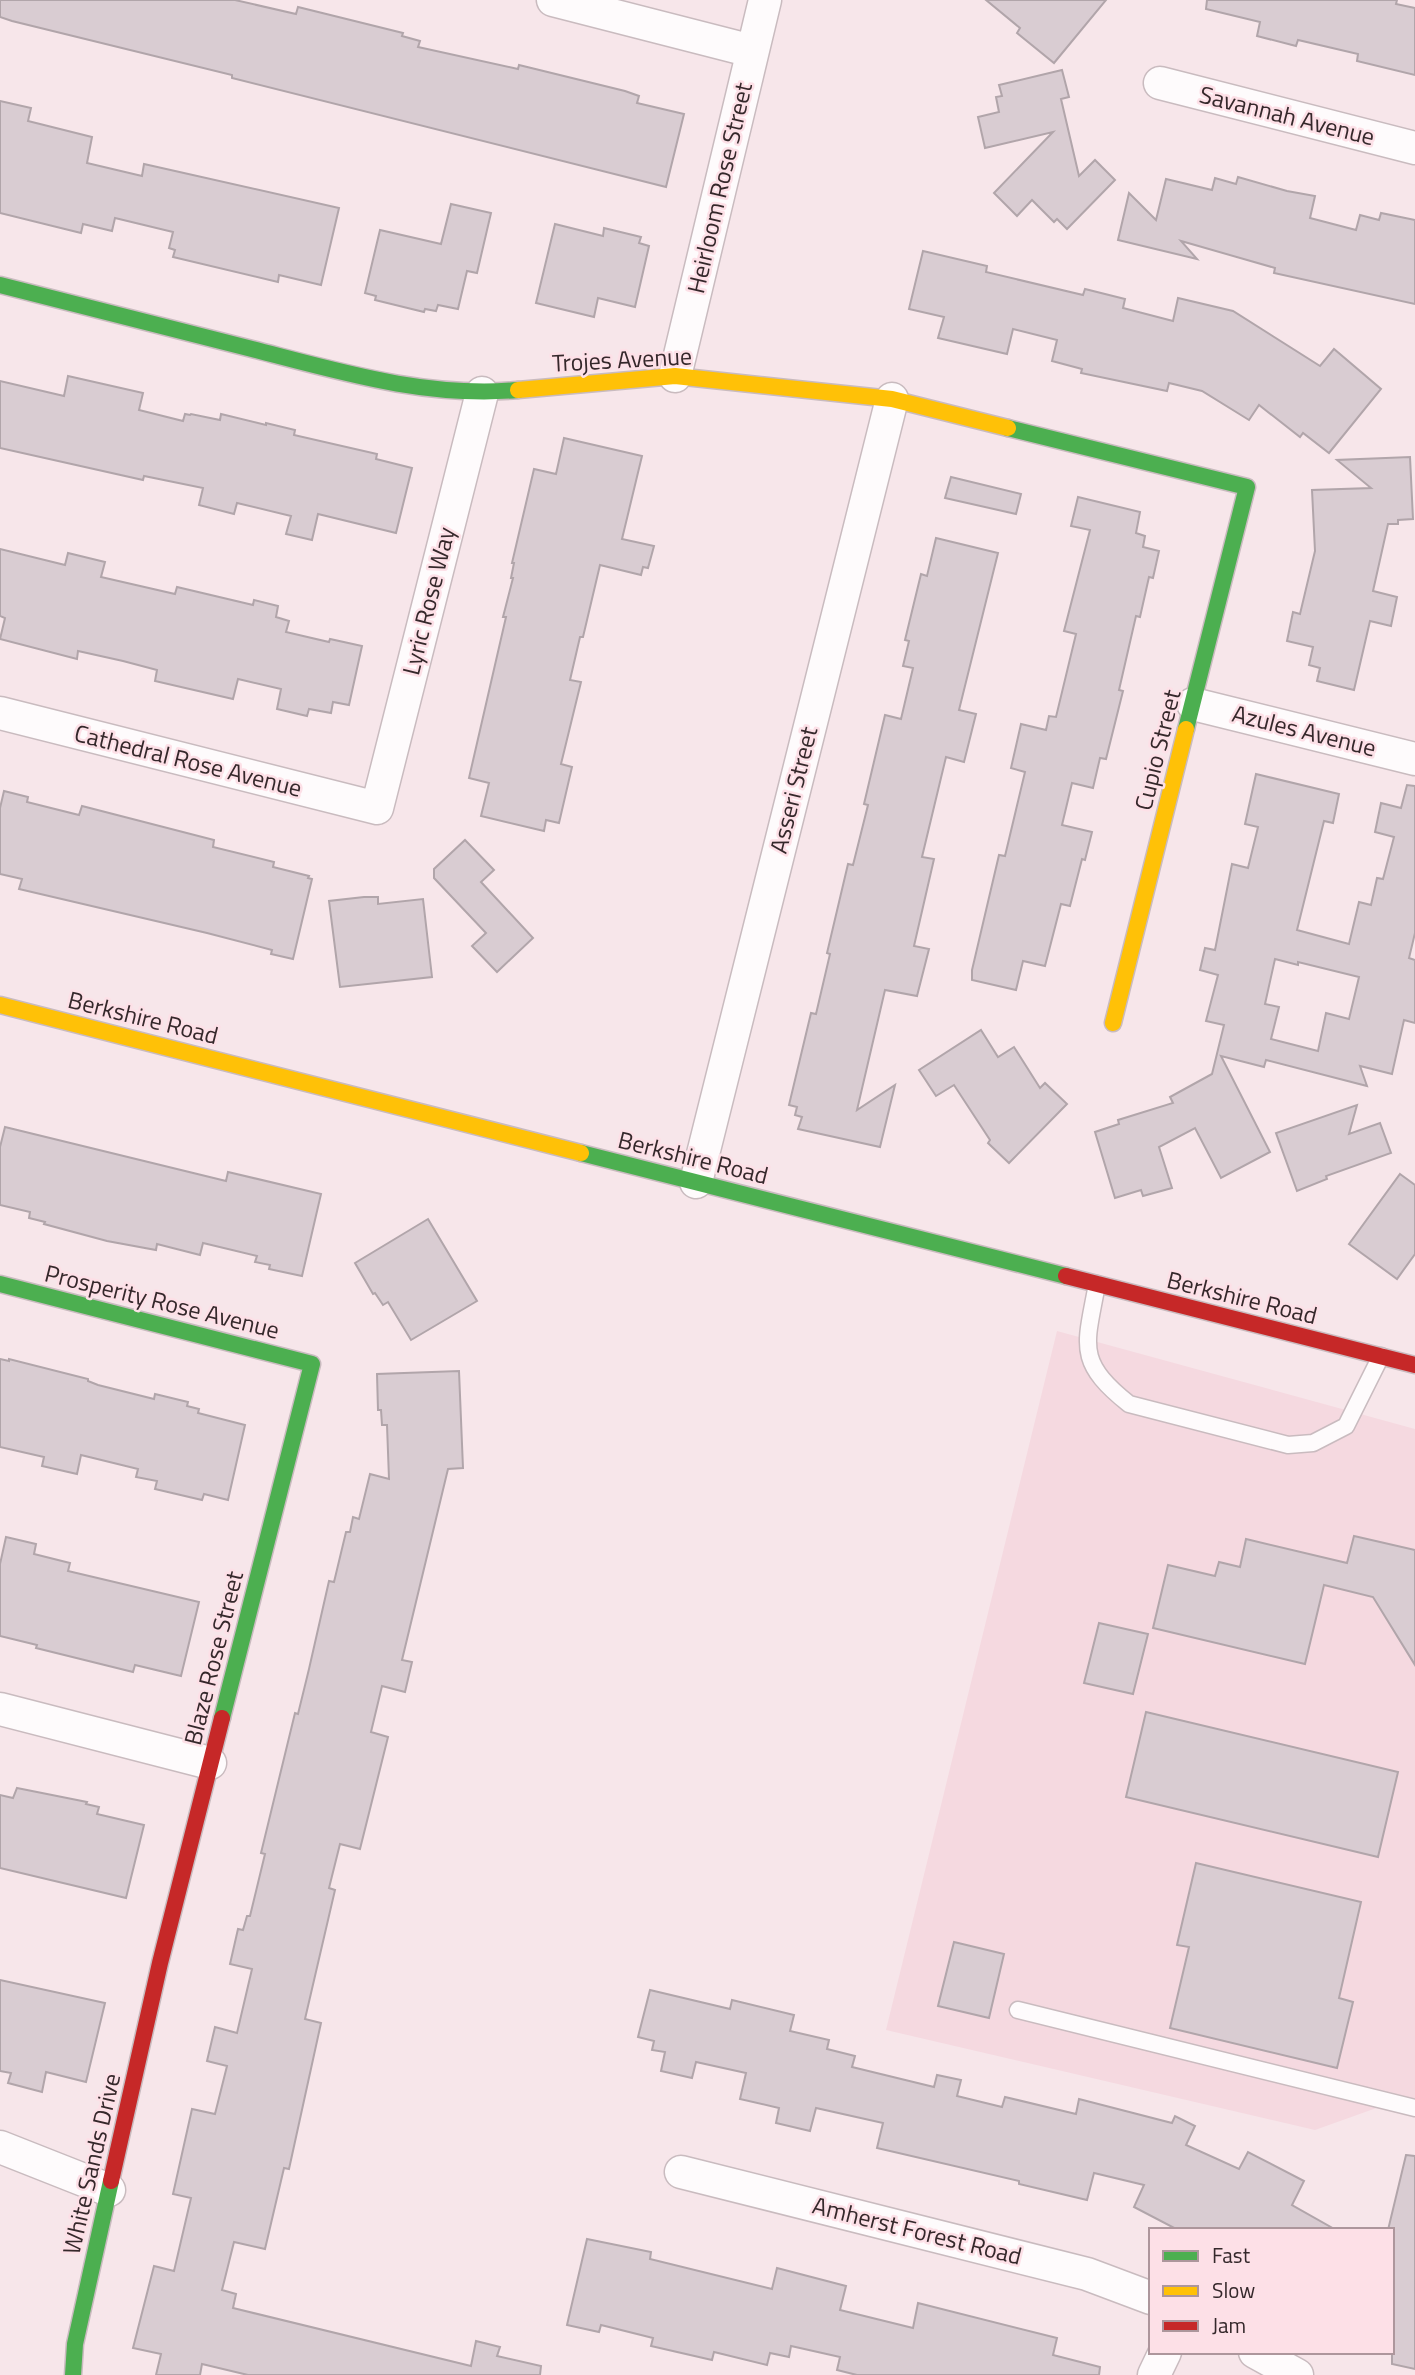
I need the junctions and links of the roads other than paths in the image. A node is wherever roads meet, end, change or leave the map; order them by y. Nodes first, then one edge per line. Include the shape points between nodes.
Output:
1 (553, 0) edge
2 (765, 0) edge
3 (752, 51) junction
4 (1160, 83) dead end
5 (1415, 148) edge
6 (0, 285) edge
7 (675, 376) junction
8 (482, 393) junction
9 (892, 399) junction
10 (1247, 487) joint
11 (1193, 704) junction
12 (0, 713) edge
13 (1415, 759) edge
14 (377, 808) joint
15 (0, 1005) edge
16 (1114, 1023) dead end
17 (696, 1182) junction
18 (0, 1284) edge
19 (1097, 1284) junction
20 (1381, 1356) junction
21 (312, 1364) joint
22 (1415, 1365) edge
23 (0, 1709) edge
24 (211, 1763) junction
25 (160, 1963) joint
26 (1018, 2010) dead end
27 (1415, 2108) edge
28 (0, 2147) edge
29 (681, 2172) dead end
30 (109, 2190) junction
31 (1149, 2297) edge
32 (1164, 2354) edge
33 (1259, 2354) edge
34 (73, 2375) edge
35 (1154, 2375) edge
36 (1297, 2375) edge

1 - 3 street
2 - 3 street, Heirloom Rose Street
3 - 7 street, Heirloom Rose Street
4 - 5 street, Savannah Avenue
6 - 8 street, Trojes Avenue via 369,379
7 - 8 street, Trojes Avenue
7 - 9 street, Trojes Avenue
8 - 14 street, Lyric Rose Way
9 - 10 street, Trojes Avenue
9 - 17 street, Asseri Street
10 - 11 street, Cupio Street
11 - 13 street, Azules Avenue
11 - 16 street, Cupio Street
12 - 14 street, Cathedral Rose Avenue
15 - 17 street, Berkshire Road
17 - 19 street, Berkshire Road
18 - 21 street, Prosperity Rose Avenue
19 - 20 street, Berkshire Road
19 - 20 lane via 1087,1343 1089,1358 1110,1389 1129,1404 1275,1442 1313,1443 1346,1426
20 - 22 street, Berkshire Road
21 - 24 street, Blaze Rose Street
23 - 24 street
24 - 25 street, Blaze Rose Street
25 - 30 street, White Sands Drive
26 - 27 lane
28 - 30 street
29 - 31 street, Amherst Forest Road via 1087,2274
30 - 34 street, White Sands Drive via 75,2344
32 - 35 street
33 - 36 street

